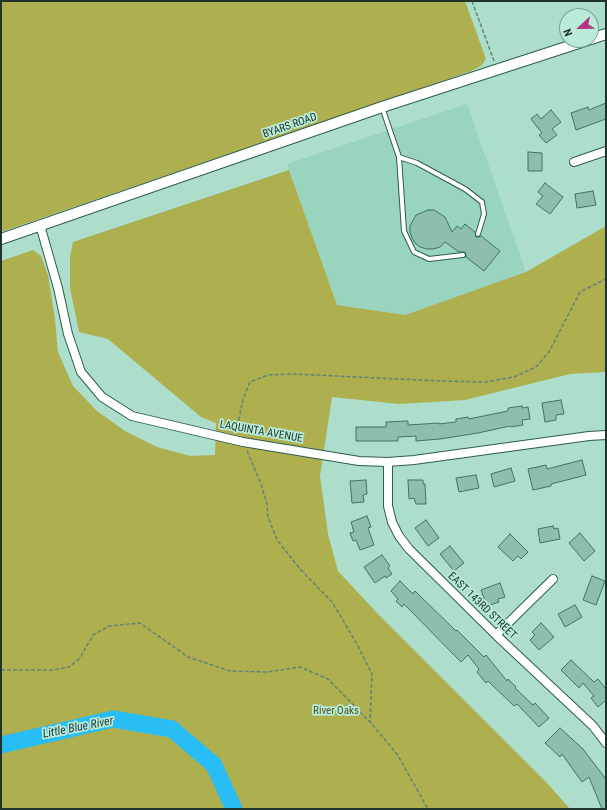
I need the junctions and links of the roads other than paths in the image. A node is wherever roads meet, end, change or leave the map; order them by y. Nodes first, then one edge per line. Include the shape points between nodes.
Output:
1 (563, 48) edge
2 (382, 107) junction
3 (606, 151) edge
4 (399, 157) junction
5 (574, 162) dead end
6 (40, 225) junction
7 (478, 234) dead end
8 (1, 239) edge
9 (463, 255) dead end
10 (606, 434) edge
11 (388, 462) junction
12 (552, 579) dead end
13 (496, 635) junction
14 (606, 743) edge

1 - 2 street, BYARS ROAD
2 - 4 lane
2 - 6 street, BYARS ROAD
3 - 5 street
4 - 7 lane via 417,163 465,188 482,202 484,214
4 - 9 lane via 404,232 414,252 429,259
6 - 8 street, BYARS ROAD
6 - 11 street, LAQUINTA AVENUE via 68,334 81,372 102,397 132,416 243,442 360,461
10 - 11 street, LAQUINTA AVENUE
11 - 13 street, EAST 143RD STREET via 388,506 399,536
12 - 13 street
13 - 14 street, EAST 143RD STREET via 593,726

